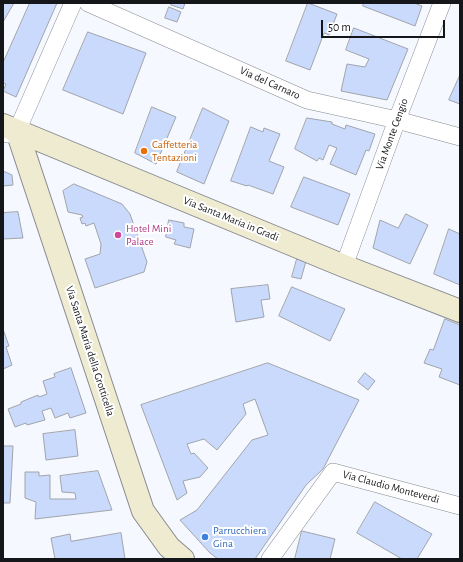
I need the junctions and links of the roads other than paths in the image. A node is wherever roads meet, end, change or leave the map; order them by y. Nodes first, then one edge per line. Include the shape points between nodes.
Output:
1 (74, 3) edge
2 (88, 3) edge
3 (442, 3) edge
4 (396, 120) junction
5 (8, 130) edge
6 (460, 137) edge
7 (344, 266) junction
8 (460, 311) edge
9 (460, 506) edge
10 (183, 559) edge
11 (270, 559) edge

1 - 5 street
2 - 4 street, Via del Carnaro via 307,100
3 - 4 street, Via Monte Cengio
4 - 6 street, Via del Carnaro
4 - 7 street, Via Monte Cengio
5 - 7 main road, Via Santa Maria in Gradi
5 - 10 main road, Via Santa Maria della Grotticella via 143,511 169,546
7 - 8 main road, Via Santa Maria in Gradi
9 - 11 street, Via Claudio Monteverdi via 333,472

